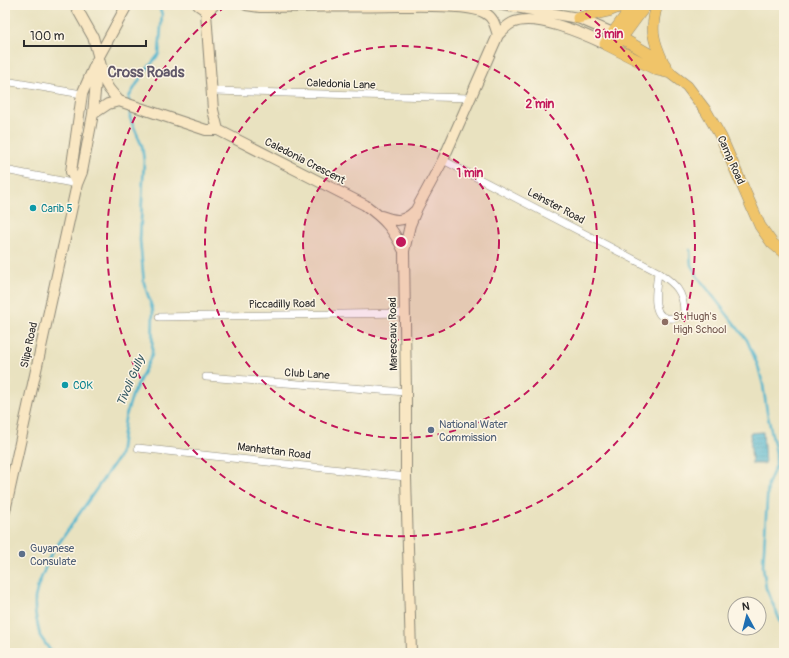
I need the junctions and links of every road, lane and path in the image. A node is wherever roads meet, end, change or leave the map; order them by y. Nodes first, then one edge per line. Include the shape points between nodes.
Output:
1 (75, 5) edge
2 (127, 5) edge
3 (198, 5) edge
4 (214, 5) edge
5 (246, 5) edge
6 (503, 5) edge
7 (624, 5) edge
8 (633, 5) edge
9 (646, 5) edge
10 (657, 5) edge
11 (206, 13) junction
12 (578, 18) junction
13 (498, 35) junction
14 (617, 35) junction
15 (610, 47) junction
16 (98, 58) junction
17 (663, 62) junction
18 (670, 73) junction
19 (5, 81) edge
20 (211, 91) junction
21 (82, 94) junction
22 (471, 98) junction
23 (126, 103) junction
24 (92, 114) junction
25 (218, 130) junction
26 (443, 160) junction
27 (5, 170) edge
28 (77, 184) junction
29 (417, 208) junction
30 (380, 215) junction
31 (404, 251) junction
32 (784, 253) edge
33 (658, 272) junction
34 (405, 313) junction
35 (159, 317) dead end
36 (206, 378) dead end
37 (406, 392) junction
38 (138, 448) dead end
39 (406, 478) junction
40 (8, 483) edge
41 (5, 511) edge
42 (411, 653) edge

1 - 16 main road via 93,37
2 - 16 main road
3 - 11 main road
4 - 11 main road
5 - 13 main road via 442,6 475,9 490,16
6 - 12 main road
7 - 12 main road
8 - 14 main road
9 - 14 main road
10 - 17 main road via 652,28 654,41
11 - 20 main road
12 - 14 main road
13 - 15 main road via 513,23 534,20 586,35
13 - 22 main road, Marescaux Road
14 - 15 main road
14 - 17 main road, Camp Road
15 - 18 main road, Camp Road via 657,70
16 - 21 main road, Slipe Road
16 - 23 main road via 109,90
16 - 24 main road, Slipe Road
17 - 18 main road, Camp Road
18 - 32 main road, Camp Road via 687,86 706,111 721,137 760,226 772,243
19 - 21 street
20 - 22 street, Caledonia Lane
20 - 25 main road
21 - 28 main road, Slipe Road via 71,172
22 - 26 main road, Marescaux Road
23 - 24 main road via 108,104
23 - 25 main road, Caledonia Crescent via 206,130
24 - 28 main road, Slipe Road via 82,172
25 - 30 main road, Caledonia Crescent
26 - 29 main road, Marescaux Road
26 - 33 street, Leinster Road
27 - 28 street
28 - 40 main road, Slipe Road
29 - 30 main road, Caledonia Crescent via 401,220
29 - 31 main road, Marescaux Road
30 - 31 main road, Caledonia Crescent
31 - 34 main road, Marescaux Road
33 - 33 street, Leinster Road via 671,281 681,295 684,313 678,318 663,317 656,311
34 - 35 street, Piccadilly Road
34 - 37 main road, Marescaux Road
36 - 37 street, Club Lane
37 - 39 main road, Marescaux Road
38 - 39 street, Manhattan Road
39 - 42 main road, Marescaux Road
40 - 41 main road, Slipe Road

